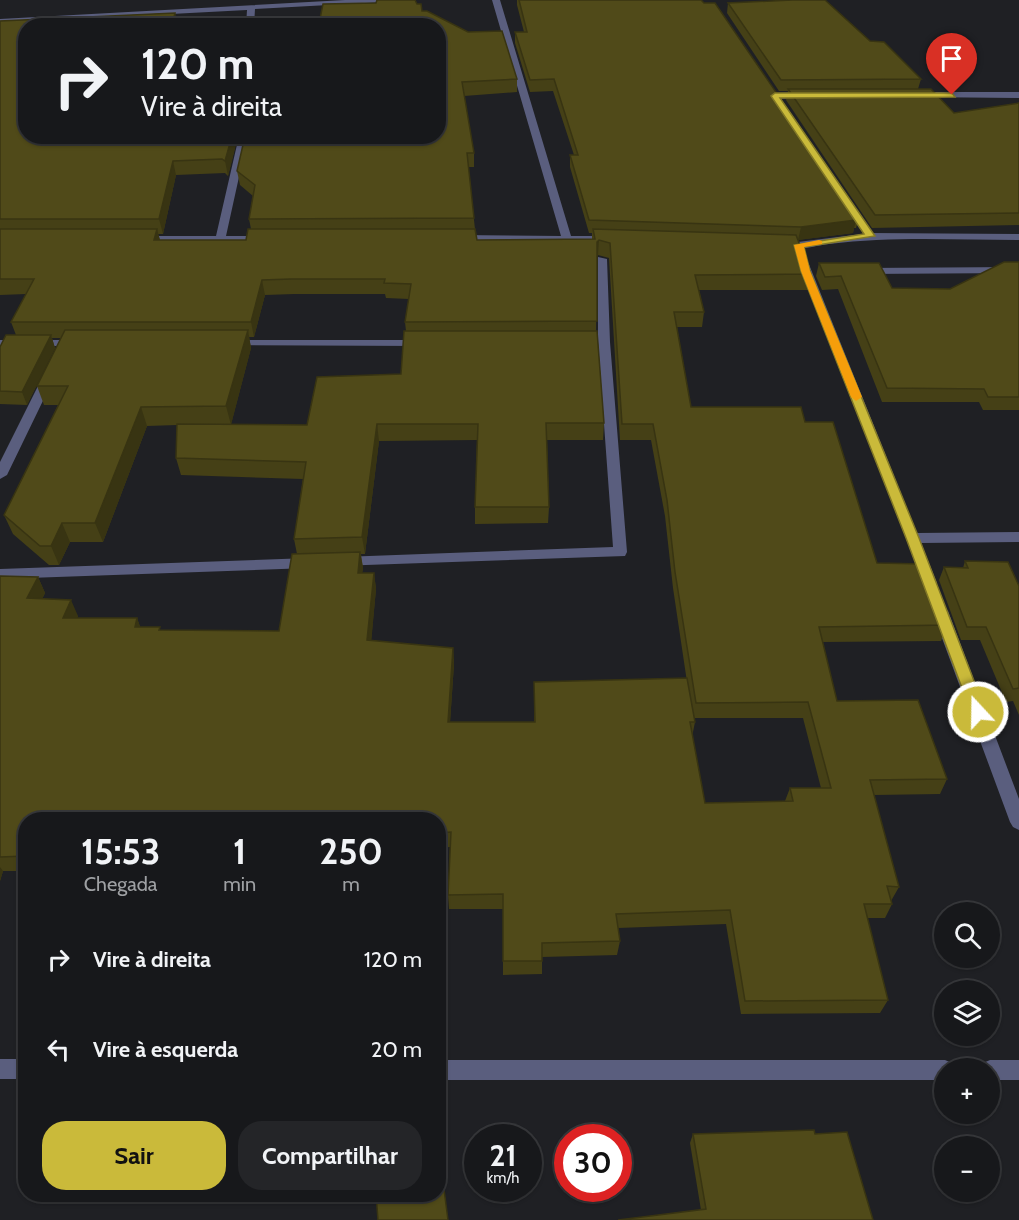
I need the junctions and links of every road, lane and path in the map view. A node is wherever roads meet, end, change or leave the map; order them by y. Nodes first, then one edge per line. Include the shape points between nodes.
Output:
1 (384, 0) edge
2 (496, 0) edge
3 (251, 7) junction
4 (79, 18) edge
5 (250, 18) edge
6 (18, 22) edge
7 (1, 23) edge
8 (769, 86) edge
9 (821, 95) edge
10 (914, 95) edge
11 (1019, 95) edge
12 (775, 96) junction
13 (781, 105) edge
14 (242, 144) edge
15 (1019, 237) edge
16 (448, 238) edge
17 (567, 238) junction
18 (128, 239) edge
19 (220, 239) junction
20 (280, 239) edge
21 (625, 240) edge
22 (764, 244) edge
23 (798, 245) junction
24 (602, 259) dead end
25 (1019, 270) edge
26 (853, 271) edge
27 (437, 342) edge
28 (0, 343) edge
29 (90, 343) edge
30 (221, 343) edge
31 (61, 353) junction
32 (0, 475) edge
33 (1019, 537) edge
34 (913, 538) junction
35 (0, 574) edge
36 (1019, 822) edge
37 (0, 1069) edge
38 (18, 1069) edge
39 (446, 1070) edge
40 (934, 1070) edge
41 (1000, 1070) edge
42 (1019, 1070) edge

1 - 3 street
2 - 17 street
3 - 4 street
3 - 5 street
6 - 7 street
8 - 12 street
9 - 12 street
10 - 11 street
12 - 13 street
14 - 19 street
15 - 23 street via 867,232
16 - 17 street
17 - 21 street
18 - 19 street
19 - 20 street
22 - 23 street
23 - 34 street via 812,271
24 - 35 street via 598,342 620,552
25 - 26 street
27 - 30 street
28 - 31 street
29 - 31 street
31 - 32 street
33 - 34 street
34 - 36 street
37 - 38 street
39 - 40 street
41 - 42 street

